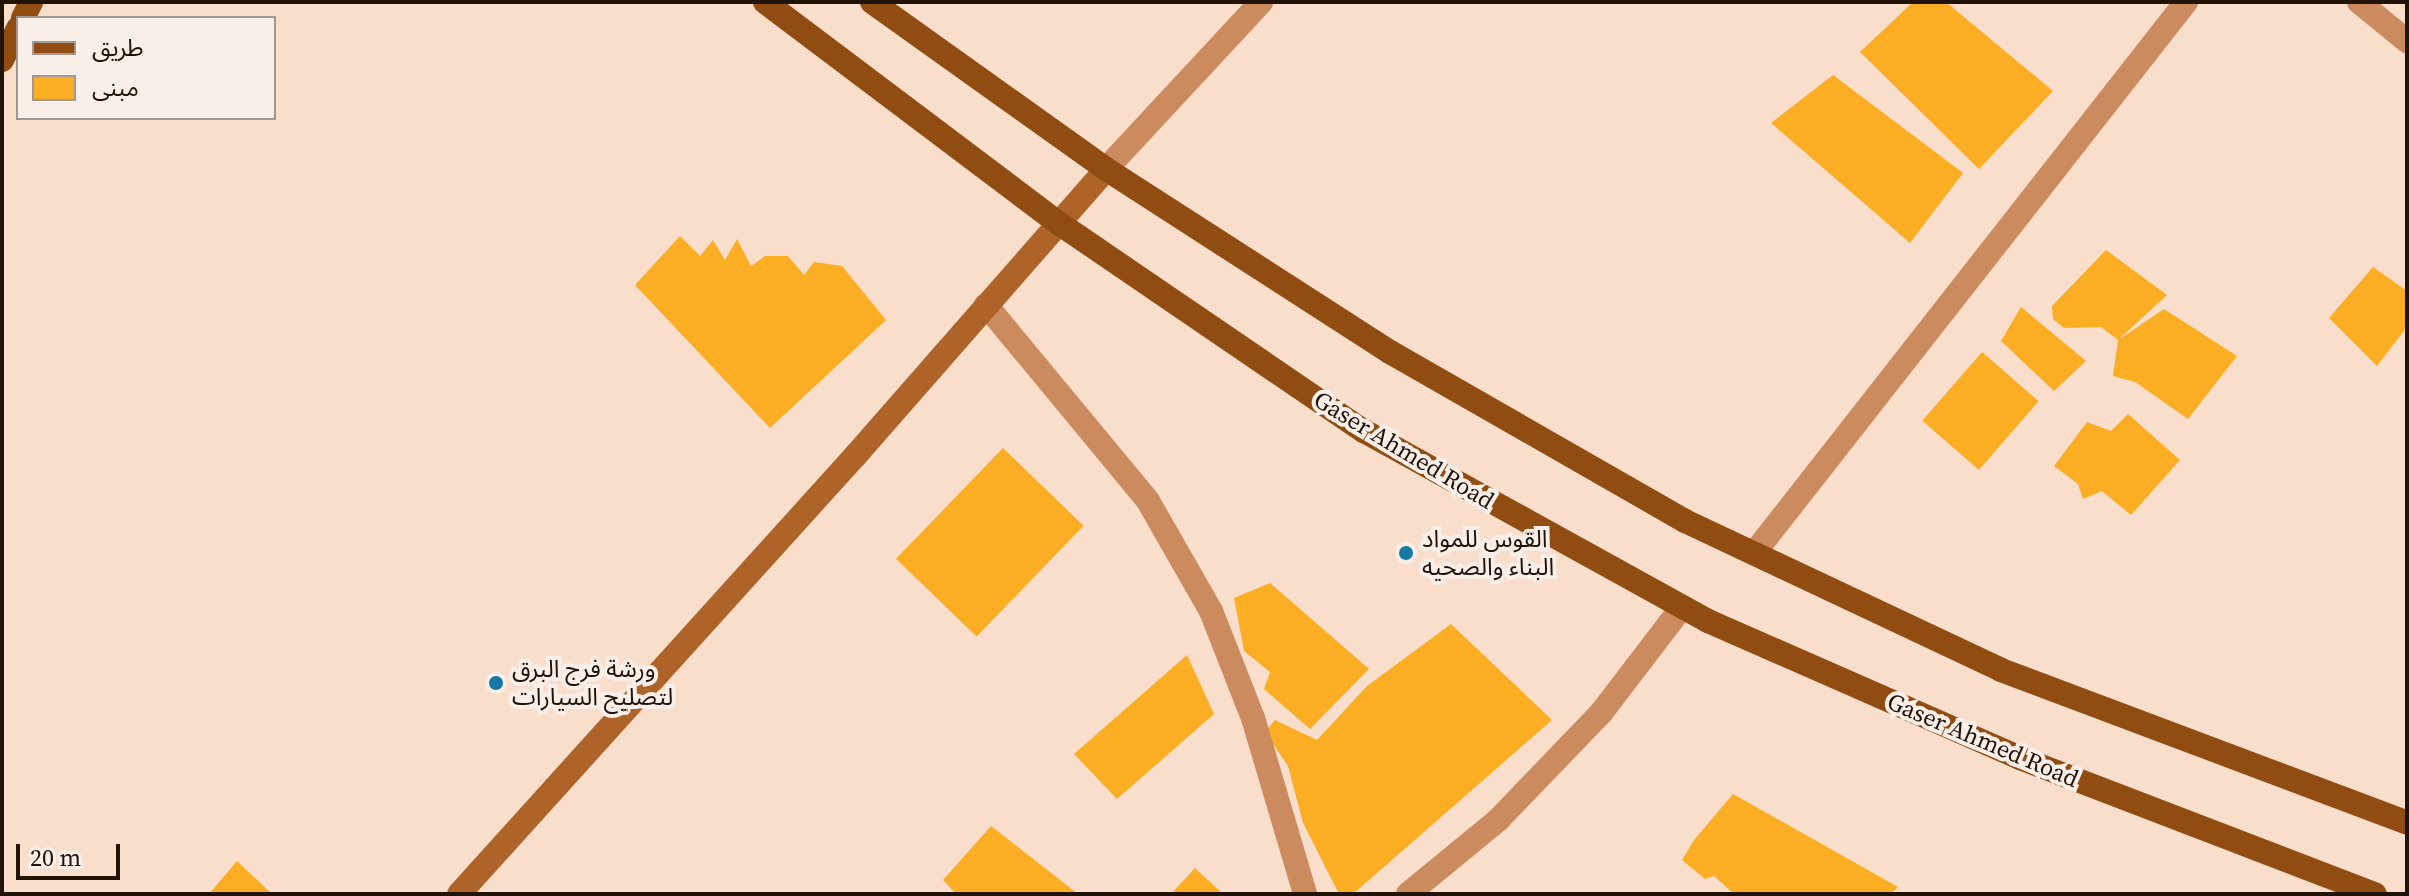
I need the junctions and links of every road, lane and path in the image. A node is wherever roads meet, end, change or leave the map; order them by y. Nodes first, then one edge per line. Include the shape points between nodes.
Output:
1 (765, 2) edge
2 (872, 2) edge
3 (1261, 2) edge
4 (2186, 2) edge
5 (2359, 2) edge
6 (16, 32) edge
7 (2407, 41) edge
8 (2, 60) edge
9 (1106, 169) junction
10 (1060, 224) junction
11 (986, 305) junction
12 (1755, 552) junction
13 (1682, 607) junction
14 (2407, 823) edge
15 (459, 894) edge
16 (1305, 894) edge
17 (1408, 894) edge
18 (2375, 894) edge

1 - 10 main road, Gaser Ahmed Road
2 - 9 main road
3 - 9 street
4 - 12 street
5 - 7 street
6 - 8 main road
9 - 10 street
9 - 12 main road via 1390,352 1685,521
10 - 11 street
10 - 13 main road, Gaser Ahmed Road via 1364,431
11 - 15 street
11 - 16 street via 1148,501 1211,611 1253,718
12 - 14 main road via 2001,670
13 - 17 street via 1601,713 1498,820
13 - 18 main road, Gaser Ahmed Road via 2020,758

